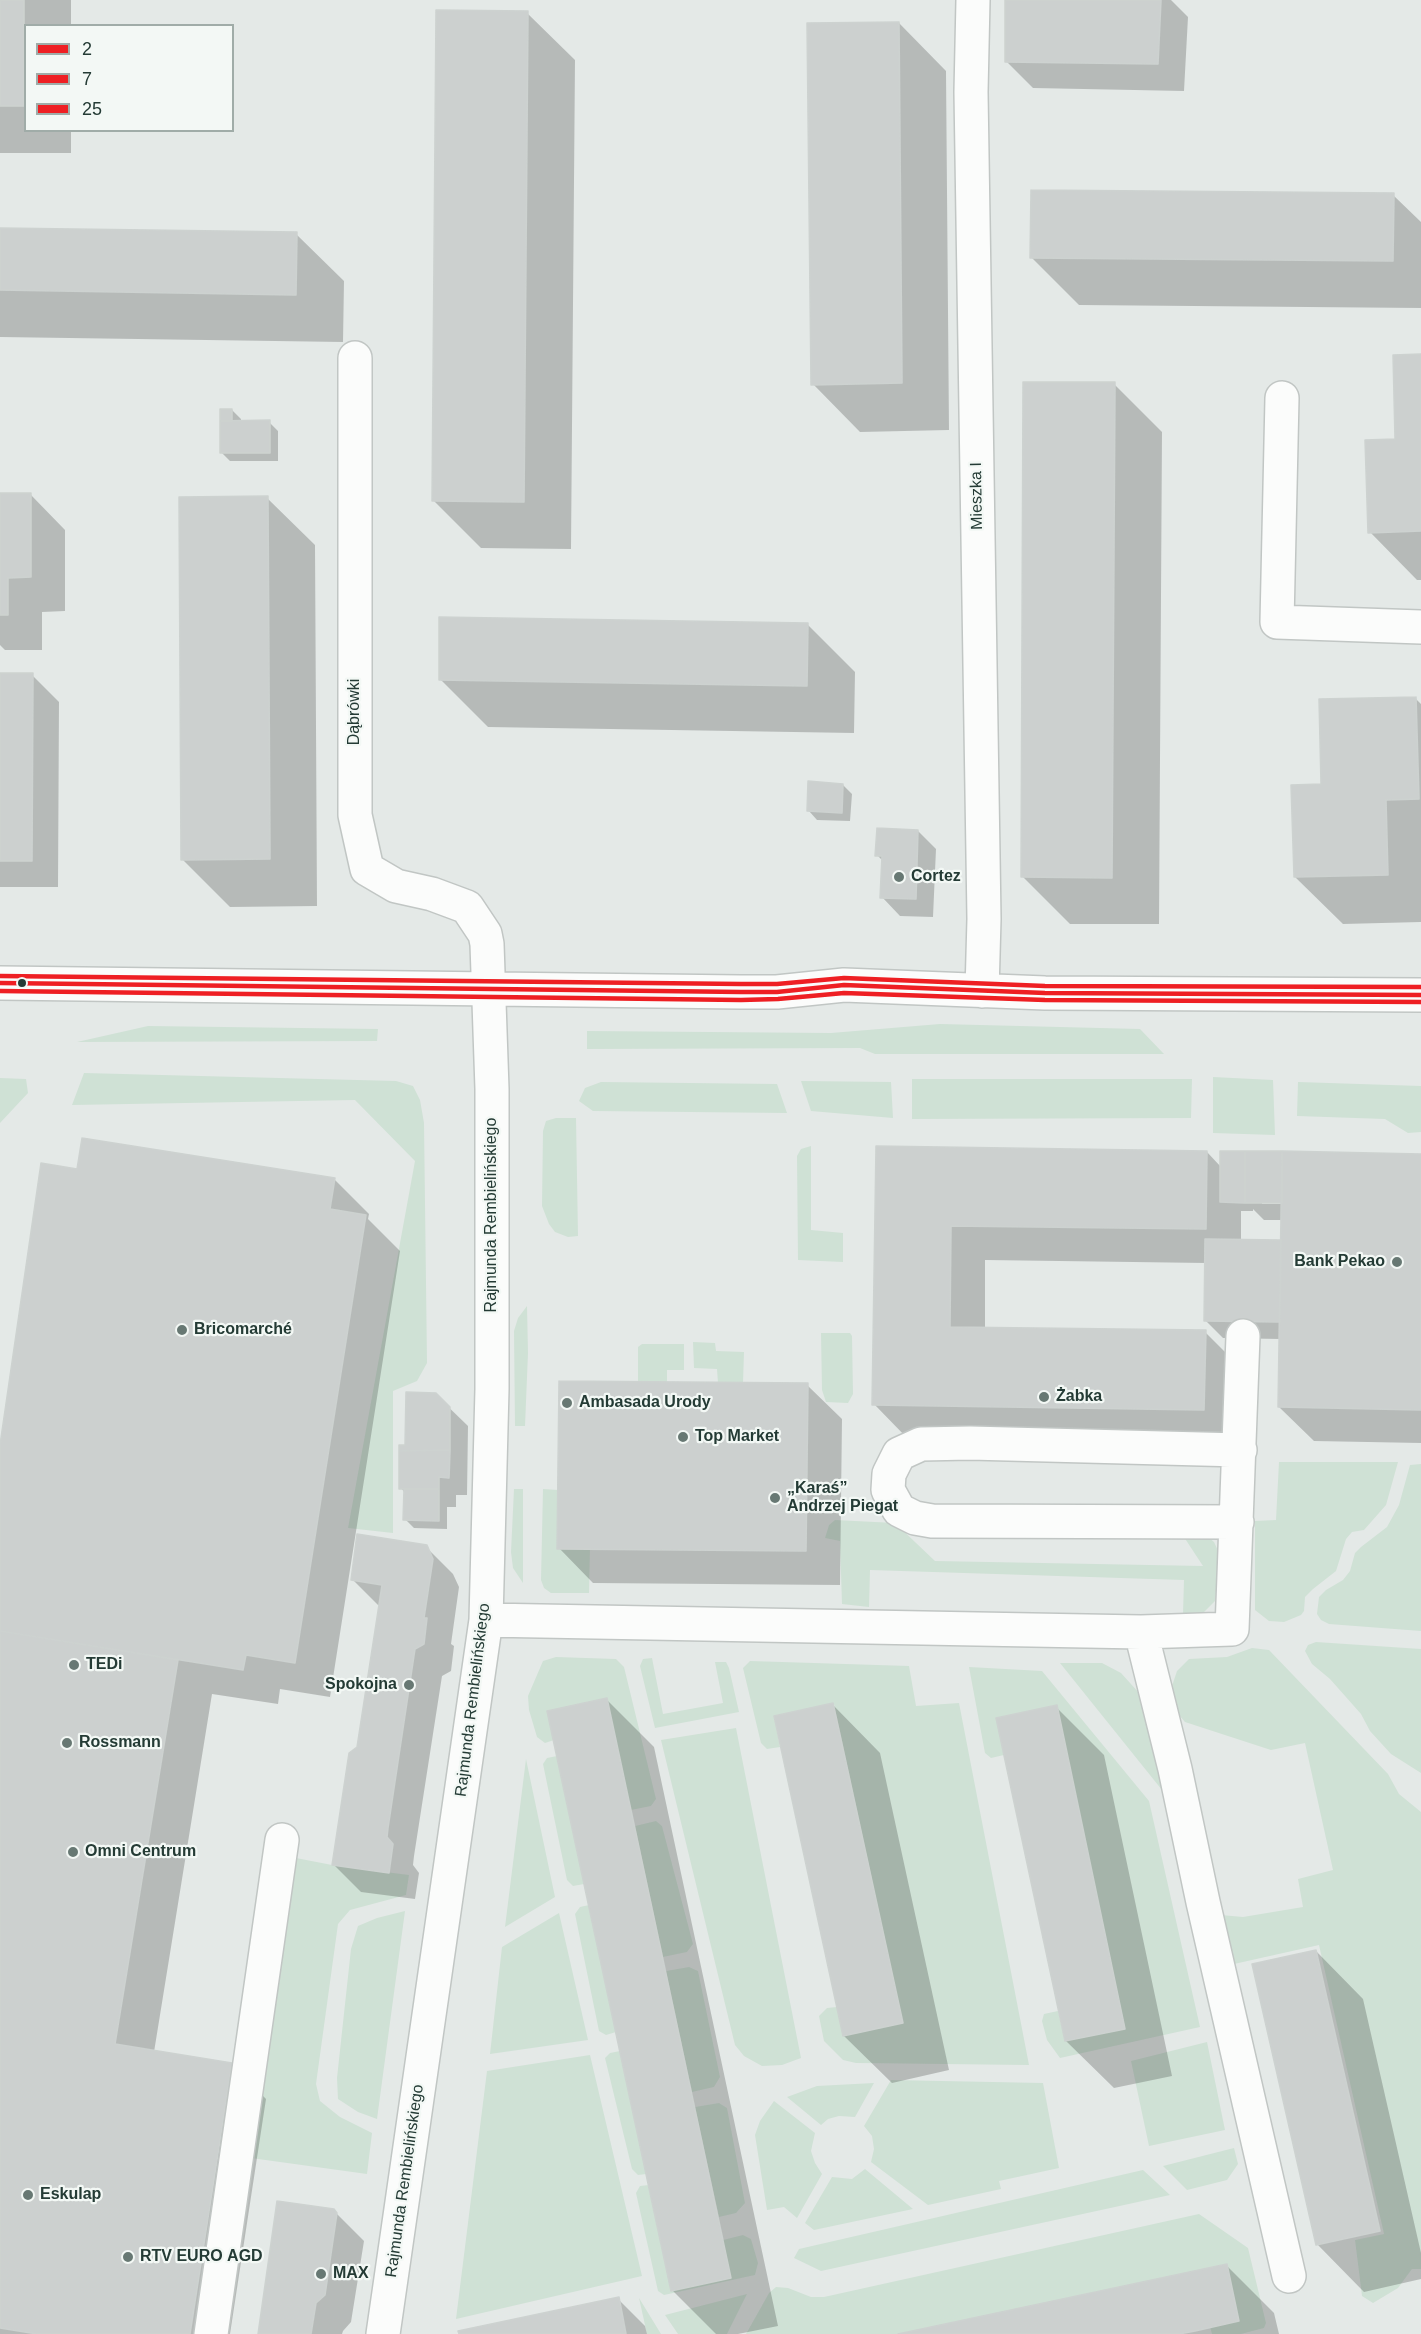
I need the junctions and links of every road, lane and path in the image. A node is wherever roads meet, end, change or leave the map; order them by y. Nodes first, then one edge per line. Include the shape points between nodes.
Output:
1 (973, 0) edge
2 (355, 358) dead end
3 (1282, 398) dead end
4 (1421, 627) edge
5 (0, 983) edge
6 (489, 989) junction
7 (982, 991) junction
8 (1421, 995) edge
9 (1243, 1336) dead end
10 (1240, 1450) junction
11 (1237, 1522) junction
12 (486, 1620) junction
13 (1141, 1632) junction
14 (282, 1840) dead end
15 (1289, 2276) dead end
16 (211, 2334) edge
17 (383, 2334) edge

1 - 7 street, Mieszka I
2 - 6 street, Dąbrówki via 355,815 368,869 396,886 467,907 484,934
3 - 4 street via 1277,622
5 - 6 street
6 - 7 street via 777,992 844,986
6 - 12 street, Rajmunda Rembielińskiego via 492,1366
7 - 8 street
9 - 10 street
10 - 11 street
10 - 11 street via 921,1444 899,1454 888,1474 888,1490 899,1510 932,1521
11 - 13 street via 1232,1629
12 - 13 street
12 - 17 street, Rajmunda Rembielińskiego
13 - 15 street
14 - 16 street

